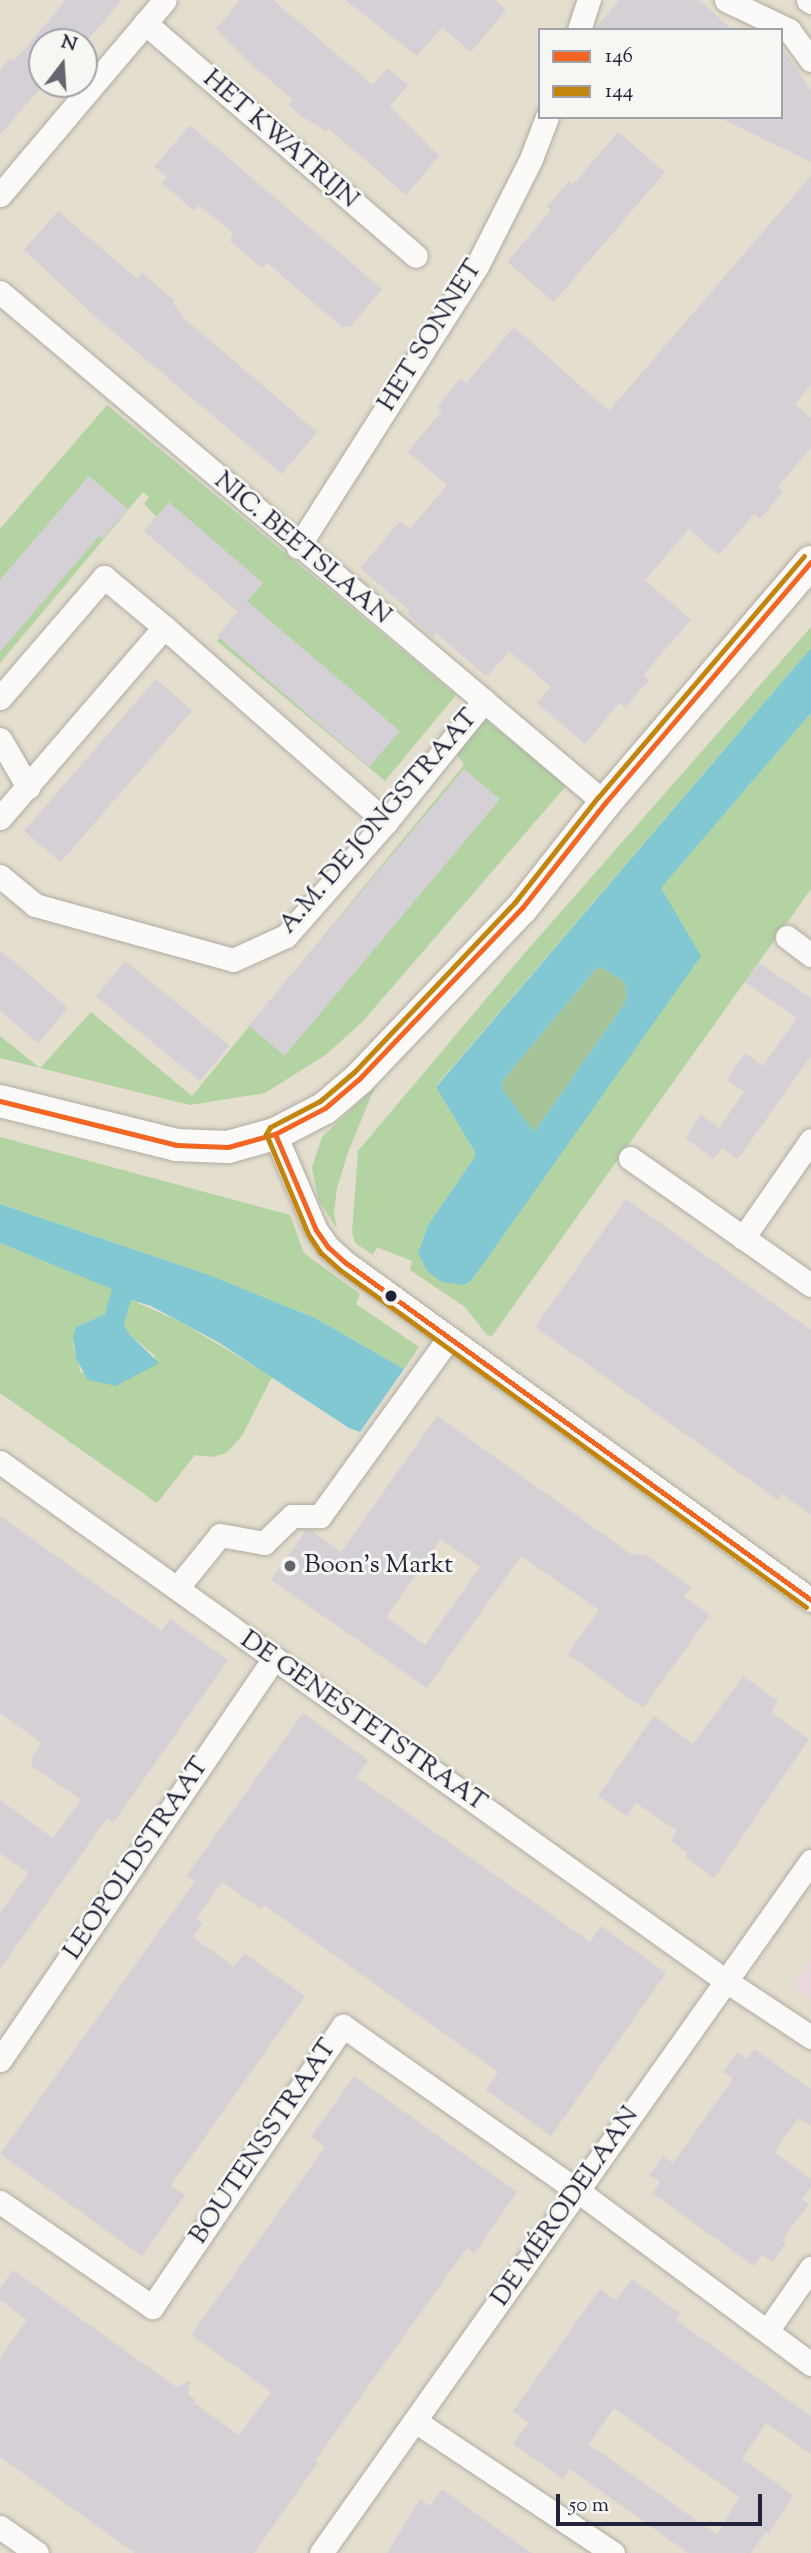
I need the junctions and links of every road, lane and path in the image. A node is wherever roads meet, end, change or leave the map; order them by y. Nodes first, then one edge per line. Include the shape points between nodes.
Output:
1 (165, 0) edge
2 (589, 0) edge
3 (726, 0) edge
4 (145, 23) junction
5 (580, 28) edge
6 (811, 60) edge
7 (546, 119) edge
8 (0, 195) edge
9 (416, 256) dead end
10 (0, 292) edge
11 (298, 547) junction
12 (811, 562) edge
13 (164, 627) junction
14 (0, 698) edge
15 (484, 701) junction
16 (0, 739) edge
17 (28, 787) junction
18 (605, 803) junction
19 (0, 818) edge
20 (386, 821) junction
21 (0, 876) edge
22 (787, 937) dead end
23 (811, 955) edge
24 (0, 1101) edge
25 (275, 1134) junction
26 (811, 1140) edge
27 (630, 1158) dead end
28 (743, 1238) junction
29 (811, 1284) edge
30 (449, 1338) junction
31 (0, 1462) edge
32 (177, 1588) junction
33 (811, 1600) edge
34 (274, 1658) junction
35 (811, 1861) edge
36 (726, 1981) junction
37 (811, 2037) edge
38 (0, 2060) edge
39 (578, 2191) junction
40 (0, 2202) edge
41 (811, 2268) edge
42 (767, 2331) junction
43 (811, 2364) edge
44 (415, 2421) junction
45 (0, 2527) edge
46 (611, 2552) edge
47 (37, 2553) edge
48 (321, 2553) edge

1 - 4 street
2 - 5 street
3 - 6 street via 789,30
4 - 8 street
4 - 9 street, HET KWATRIJN
7 - 11 street, HET SONNET via 477,266
10 - 11 street, NIC. BEETSLAAN
11 - 15 street, NIC. BEETSLAAN
12 - 18 street
13 - 14 street via 104,577
13 - 17 street
13 - 20 street
15 - 18 street, NIC. BEETSLAAN
15 - 20 street, A.M. DE JONGSTRAAT
16 - 17 street
17 - 19 street
18 - 25 street via 522,908 369,1068 326,1108
20 - 21 street, A.M. DE JONGSTRAAT via 286,936 233,960 35,905
22 - 23 street
24 - 25 street via 176,1145 228,1147
25 - 30 street via 316,1230 328,1247
26 - 28 street
27 - 28 street
28 - 29 street
30 - 32 street via 320,1516 292,1516 264,1543 220,1535
30 - 33 street
31 - 32 street, DE GENESTETSTRAAT
32 - 34 street, DE GENESTETSTRAAT
34 - 36 street, DE GENESTETSTRAAT
34 - 38 street, LEOPOLDSTRAAT
35 - 36 street, DE MÉRODELAAN
36 - 37 street, DE GENESTETSTRAAT
36 - 39 street, DE MÉRODELAAN
39 - 40 street, BOUTENSSTRAAT via 343,2026 152,2306
39 - 42 street
39 - 44 street, DE MÉRODELAAN
41 - 42 street
42 - 43 street
44 - 46 street
44 - 48 street, DE MÉRODELAAN
45 - 47 street

